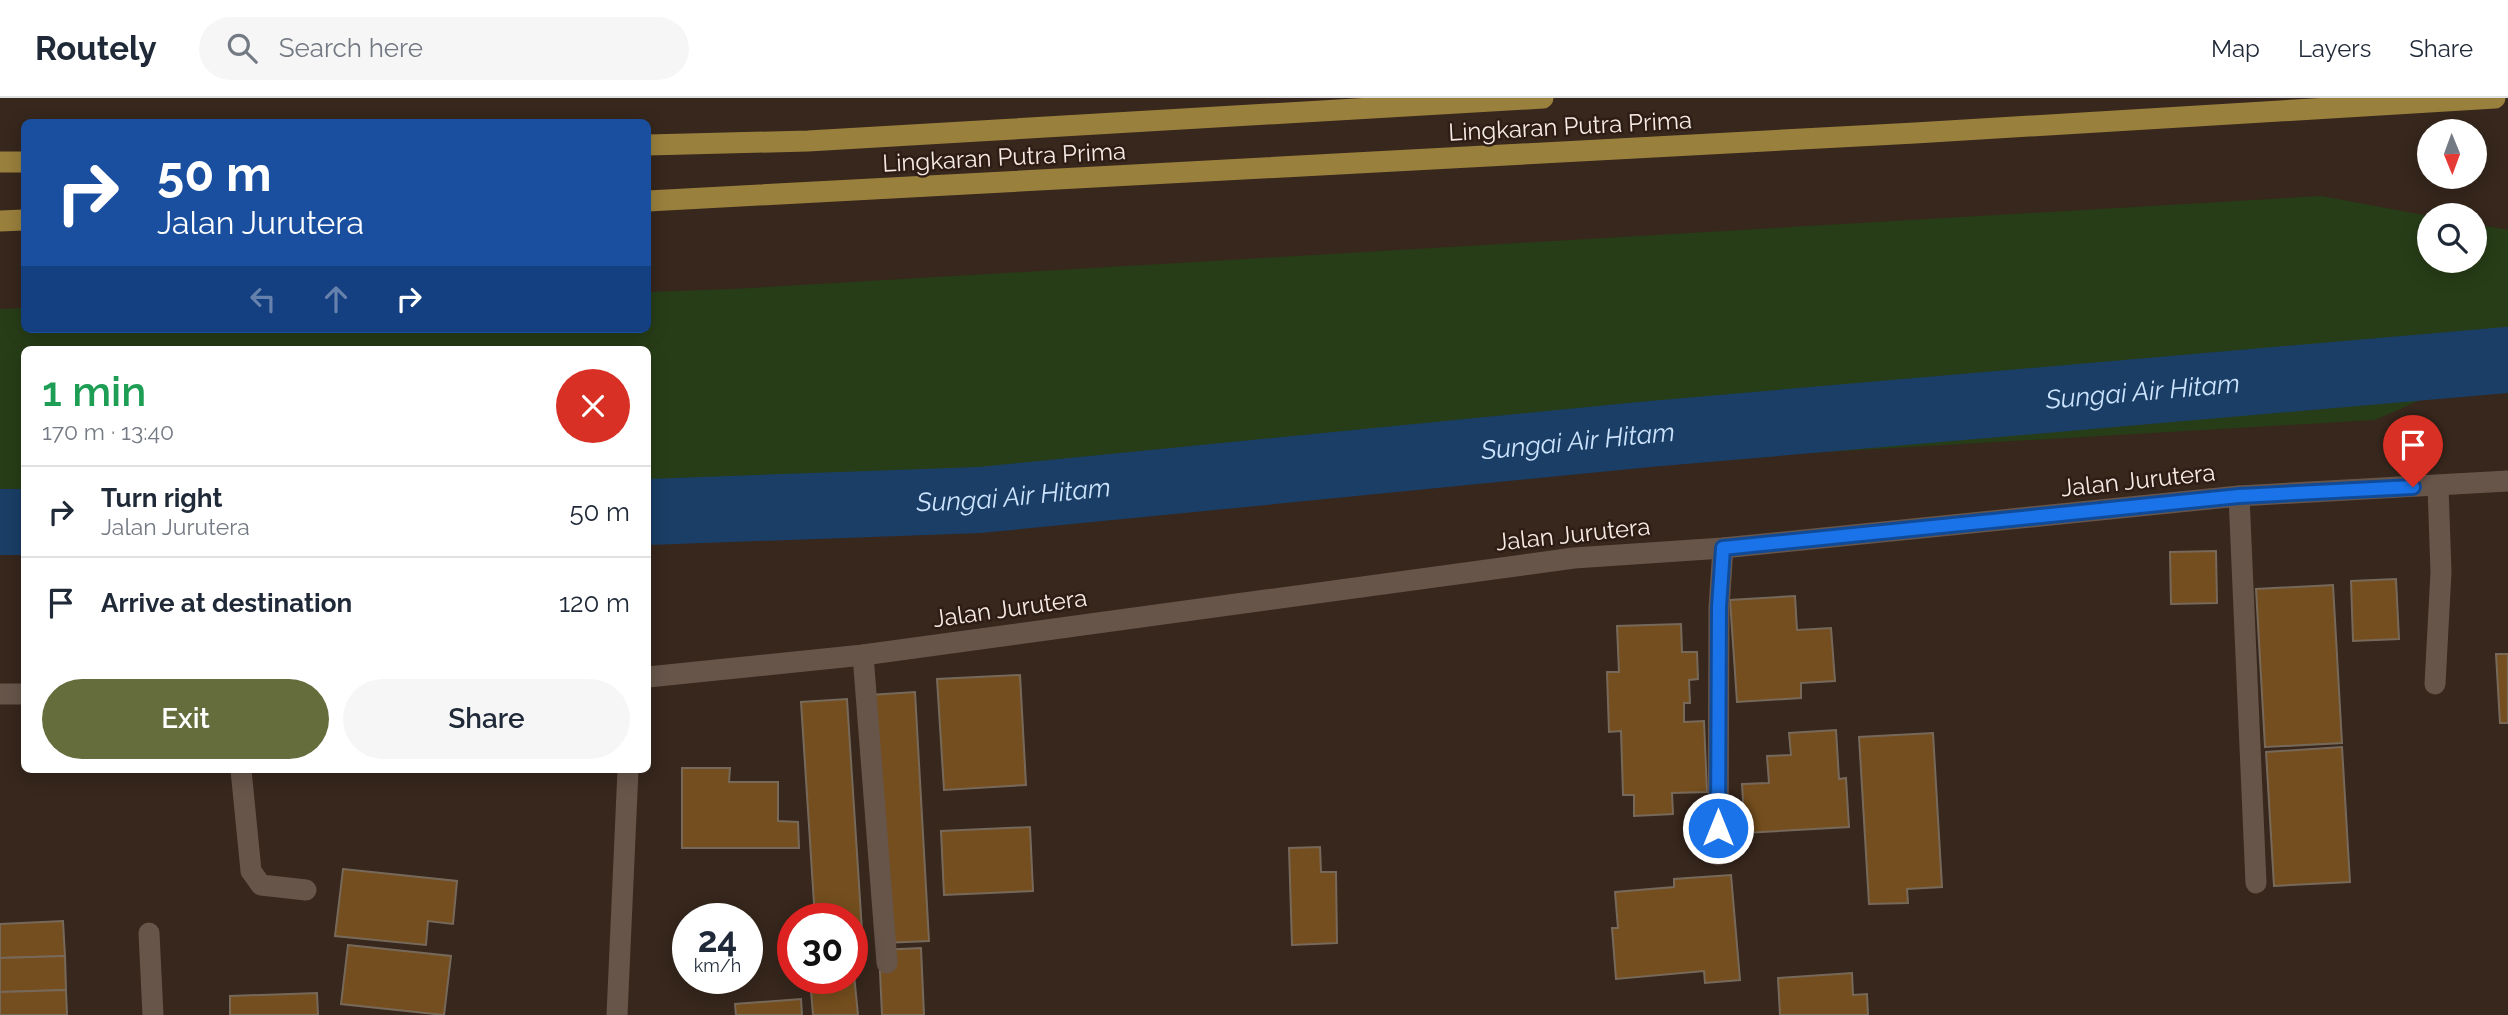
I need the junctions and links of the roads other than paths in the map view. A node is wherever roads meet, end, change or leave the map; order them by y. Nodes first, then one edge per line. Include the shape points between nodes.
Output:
1 (1543, 98) edge
2 (2496, 98) edge
3 (651, 145) edge
4 (0, 162) edge
5 (21, 162) edge
6 (651, 201) edge
7 (0, 220) edge
8 (21, 220) edge
9 (2508, 481) edge
10 (2438, 486) junction
11 (2239, 496) junction
12 (1723, 548) junction
13 (863, 655) junction
14 (651, 677) edge
15 (2435, 684) dead end
16 (0, 694) edge
17 (21, 694) edge
18 (242, 773) edge
19 (628, 773) edge
20 (1718, 855) dead end
21 (2256, 883) dead end
22 (306, 890) dead end
23 (149, 933) dead end
24 (887, 963) dead end
25 (153, 1015) edge
26 (618, 1015) edge

1 - 3 main road, Lingkaran Putra Prima via 808,141
2 - 6 main road, Lingkaran Putra Prima
4 - 5 main road
7 - 8 main road
9 - 10 street, Jalan Jurutera
10 - 11 street, Jalan Jurutera
10 - 15 street via 2441,572
11 - 12 street, Jalan Jurutera
11 - 21 street
12 - 13 street, Jalan Jurutera via 1574,558
12 - 20 street
13 - 14 street, Jalan Jurutera
13 - 24 street
16 - 17 street
18 - 22 street via 250,871 261,885
19 - 26 street
23 - 25 street

